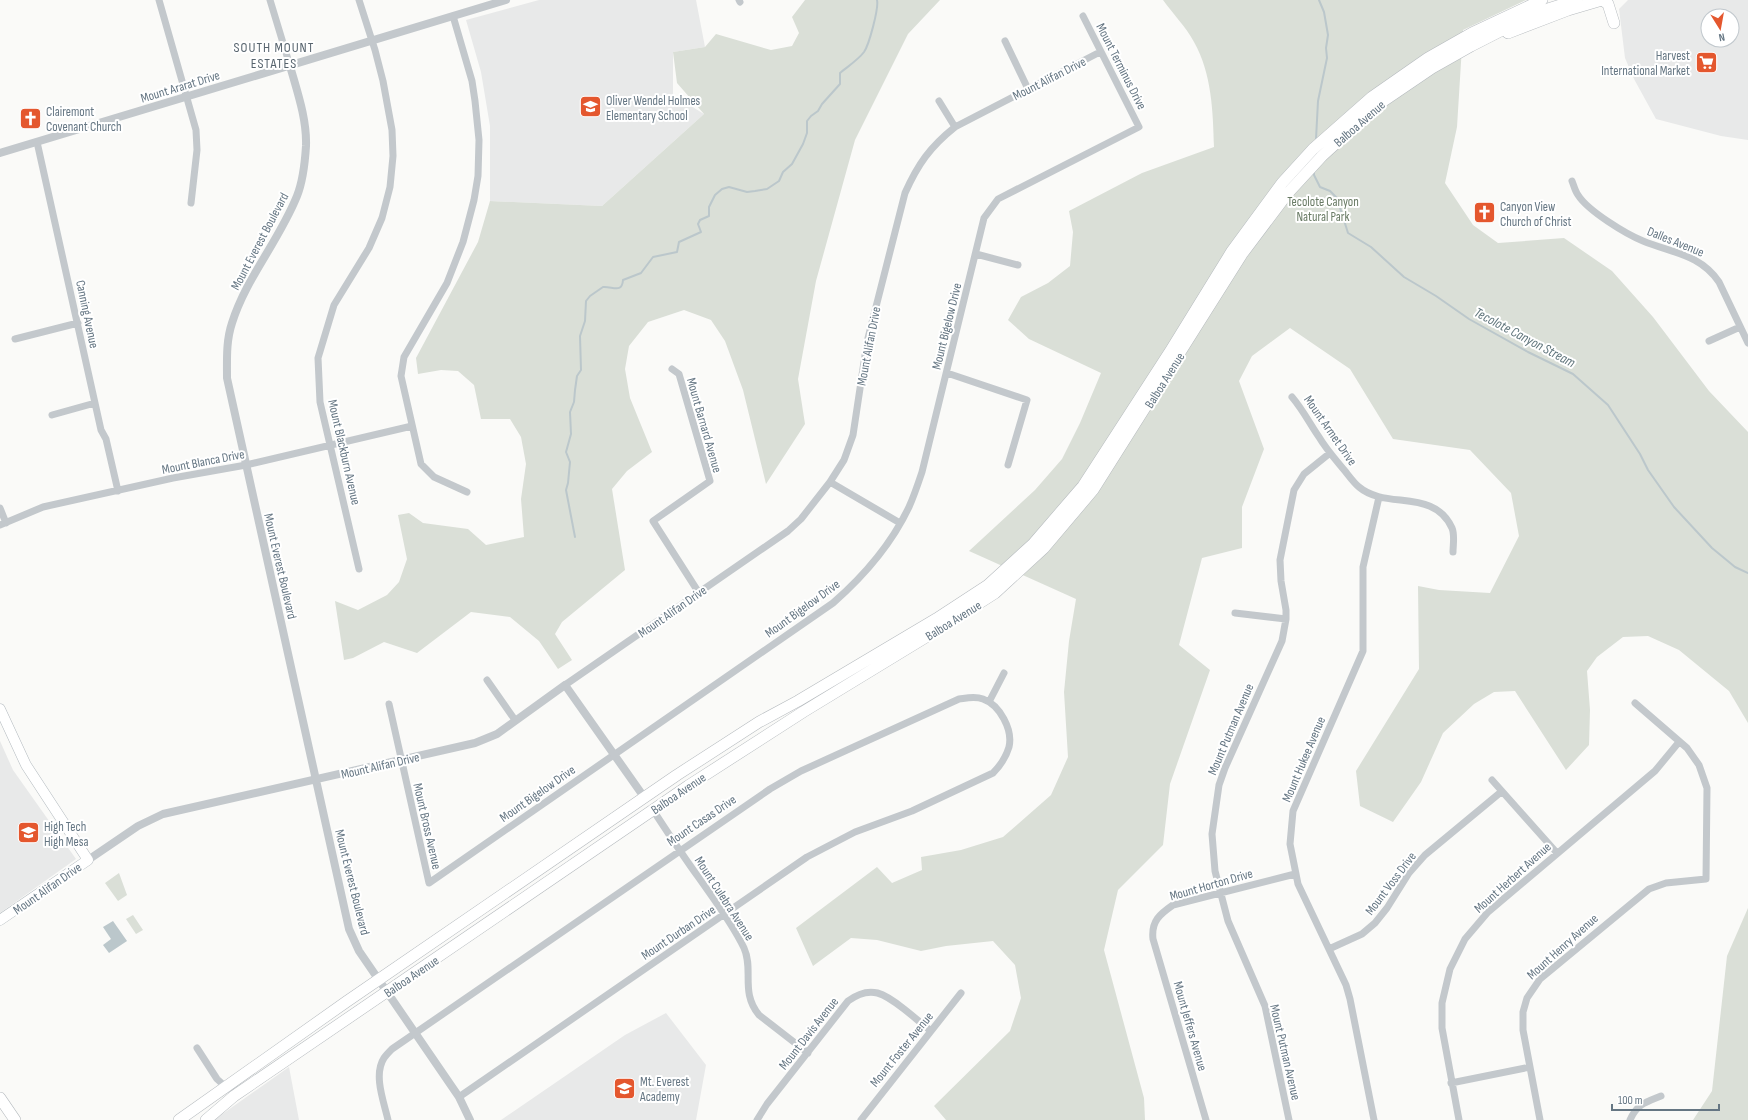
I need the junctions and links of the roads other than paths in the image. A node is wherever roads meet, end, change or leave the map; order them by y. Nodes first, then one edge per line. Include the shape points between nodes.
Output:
1 (159, 0) edge
2 (270, 0) edge
3 (359, 0) edge
4 (506, 0) edge
5 (1542, 0) edge
6 (1576, 0) edge
7 (1614, 0) edge
8 (453, 16) junction
9 (1083, 16) dead end
10 (372, 40) junction
11 (1005, 41) dead end
12 (1471, 46) junction
13 (1100, 52) junction
14 (290, 66) junction
15 (1028, 89) junction
16 (187, 96) junction
17 (939, 101) dead end
18 (955, 127) junction
19 (1139, 127) joint
20 (37, 142) junction
21 (0, 153) edge
22 (1572, 181) dead end
23 (191, 203) dead end
24 (976, 254) junction
25 (1018, 265) dead end
26 (78, 323) junction
27 (1740, 327) junction
28 (15, 339) dead end
29 (1710, 341) dead end
30 (1748, 343) edge
31 (672, 369) dead end
32 (947, 373) junction
33 (1292, 396) dead end
34 (95, 403) junction
35 (52, 415) dead end
36 (412, 426) junction
37 (331, 445) junction
38 (1330, 453) junction
39 (246, 465) junction
40 (1008, 465) dead end
41 (830, 482) junction
42 (118, 490) junction
43 (467, 492) dead end
44 (1379, 497) junction
45 (0, 508) edge
46 (900, 523) junction
47 (3, 524) edge
48 (1453, 552) dead end
49 (359, 569) dead end
50 (698, 593) junction
51 (1235, 613) dead end
52 (1286, 620) junction
53 (1004, 673) dead end
54 (487, 680) dead end
55 (566, 685) junction
56 (989, 702) junction
57 (1634, 703) dead end
58 (389, 704) dead end
59 (0, 709) edge
60 (515, 720) junction
61 (1680, 742) junction
62 (614, 754) junction
63 (401, 760) junction
64 (677, 775) junction
65 (316, 779) junction
66 (1492, 780) dead end
67 (1501, 792) junction
68 (644, 797) junction
69 (653, 810) junction
70 (634, 823) junction
71 (679, 850) junction
72 (1557, 853) junction
73 (88, 860) junction
74 (1295, 874) junction
75 (429, 883) joint
76 (1220, 893) junction
77 (724, 914) junction
78 (0, 920) edge
79 (1153, 939) joint
80 (1329, 949) junction
81 (378, 980) junction
82 (386, 992) junction
83 (961, 993) dead end
84 (931, 1031) junction
85 (415, 1033) junction
86 (197, 1048) dead end
87 (808, 1053) junction
88 (1530, 1067) junction
89 (1451, 1083) junction
90 (226, 1088) junction
91 (234, 1096) junction
92 (1661, 1096) dead end
93 (459, 1097) junction
94 (0, 1098) edge
95 (15, 1120) edge
96 (179, 1120) edge
97 (206, 1120) edge
98 (388, 1120) edge
99 (470, 1120) edge
100 (757, 1120) edge
101 (861, 1120) edge
102 (1206, 1120) edge
103 (1289, 1120) edge
104 (1374, 1120) edge
105 (1459, 1120) edge
106 (1540, 1120) edge
107 (1630, 1120) edge

1 - 16 street
2 - 14 street, Mount Everest Boulevard
3 - 10 street, Mount Blackburn Avenue
4 - 8 street, Mount Ararat Drive
5 - 64 main road, Balboa Avenue via 1472,33 1428,58 1372,97 1313,149 1282,183 1232,251 1082,486 1019,558 988,585 936,619 759,722
6 - 12 main road, Balboa Avenue via 1541,12
7 - 12 main road via 1614,23 1608,4 1602,0
8 - 10 street, Mount Ararat Drive
8 - 36 street via 475,100 479,140 478,176 463,242 447,283 404,357 401,376
9 - 13 street, Mount Terminus Drive
10 - 14 street, Mount Ararat Drive
10 - 37 street, Mount Blackburn Avenue via 392,130 390,187 382,218 369,248 334,305 318,358 320,402
11 - 15 street
12 - 69 main road, Balboa Avenue via 1432,68 1379,104 1322,156 1288,193 1242,254 1093,490 1026,566 995,593 803,712
13 - 15 street, Mount Alifan Drive
13 - 19 street, Mount Terminus Drive
14 - 16 street, Mount Ararat Drive
14 - 39 street, Mount Everest Boulevard via 304,122 306,146 302,180 289,214 243,294 227,347 226,378
15 - 18 street, Mount Alifan Drive
16 - 20 street, Mount Ararat Drive
16 - 23 street via 196,130 197,150
17 - 18 street
18 - 41 street, Mount Alifan Drive via 925,155 905,193 867,342 853,435 844,460
19 - 24 street, Mount Bigelow Drive via 998,199 984,218
20 - 21 street, Mount Ararat Drive
20 - 26 street, Canning Avenue
22 - 27 street, Dalles Avenue via 1578,196 1604,218 1641,240 1700,261 1714,273
24 - 25 street
24 - 32 street, Mount Bigelow Drive
26 - 28 street
26 - 34 street, Canning Avenue
27 - 29 street
27 - 30 street, Dalles Avenue
31 - 50 street, Mount Barnard Avenue via 679,374 710,481 653,521
32 - 40 street via 1027,400
32 - 46 street, Mount Bigelow Drive via 922,472
33 - 38 street, Mount Armet Drive
34 - 35 street
34 - 42 street, Canning Avenue
36 - 37 street, Mount Blanca Drive
36 - 43 street via 424,469 434,477
37 - 39 street, Mount Blanca Drive
37 - 49 street, Mount Blackburn Avenue
38 - 44 street, Mount Armet Drive via 1358,486 1367,493
38 - 52 street, Mount Putman Avenue via 1304,474 1294,490 1280,560
39 - 42 street, Mount Blanca Drive
39 - 65 street, Mount Everest Boulevard
41 - 46 street
41 - 50 street, Mount Alifan Drive via 788,531
42 - 47 street, Mount Blanca Drive via 43,507
44 - 48 street, Mount Armet Drive via 1413,500 1442,514 1452,529
44 - 74 street, Mount Hukee Avenue via 1363,567 1363,651 1293,811 1290,844
45 - 47 street
46 - 62 street, Mount Bigelow Drive via 870,568 834,603
50 - 55 street, Mount Alifan Drive
51 - 52 street
52 - 76 street, Mount Putman Avenue via 1282,641 1219,785 1212,834 1215,872
53 - 56 street
54 - 60 street
55 - 60 street, Mount Alifan Drive
55 - 62 street
56 - 71 street, Mount Casas Drive via 974,697 959,700 801,771
56 - 77 street, Mount Durban Drive via 1003,717 1009,737 1009,747 993,773 912,811 831,843
57 - 61 street
58 - 63 street, Mount Bross Avenue
59 - 73 main road via 26,765
60 - 63 street, Mount Alifan Drive via 497,734 474,743
61 - 72 street, Mount Herbert Avenue via 1655,771
61 - 88 street, Mount Henry Avenue via 1699,765 1707,788 1706,879 1666,883 1649,889 1540,979 1523,1012 1523,1030
62 - 68 street
62 - 75 street, Mount Bigelow Drive
63 - 65 street, Mount Alifan Drive
63 - 75 street, Mount Bross Avenue
64 - 68 main road, Balboa Avenue
64 - 69 main road via 659,794
65 - 73 street, Mount Alifan Drive via 163,814 138,826
65 - 81 street, Mount Everest Boulevard via 349,928 359,951
66 - 67 street
67 - 72 street
67 - 80 street, Mount Voss Drive via 1425,855 1409,873 1375,923 1362,934
68 - 70 main road via 642,810
68 - 81 main road, Balboa Avenue
69 - 70 main road, Balboa Avenue
69 - 71 street, Mount Culebra Avenue
70 - 82 main road, Balboa Avenue
71 - 77 street, Mount Culebra Avenue
71 - 85 street, Mount Casas Drive
72 - 89 street, Mount Herbert Avenue via 1488,912 1465,939 1450,968 1442,1003 1442,1028
73 - 78 main road, Mount Alifan Drive
74 - 76 street, Mount Horton Drive
74 - 80 street, Mount Hukee Avenue
76 - 79 street, Mount Horton Drive via 1173,905 1160,914 1152,929
76 - 103 street, Mount Putman Avenue via 1228,921 1265,1006
77 - 87 street, Mount Culebra Avenue via 744,950 748,966 748,990 755,1010
77 - 93 street, Mount Durban Drive
79 - 102 street, Mount Jeffers Avenue
80 - 104 street, Mount Hukee Avenue via 1350,999
81 - 82 street, Mount Everest Boulevard
81 - 90 main road, Balboa Avenue
82 - 85 street, Mount Everest Boulevard
82 - 91 main road, Balboa Avenue
83 - 84 street, Mount Foster Avenue
84 - 87 street, Mount Davis Avenue via 887,996 877,992 864,992 848,1001
84 - 101 street, Mount Foster Avenue
85 - 93 street, Mount Everest Boulevard
85 - 98 street, Mount Casas Drive via 392,1048 383,1059 380,1081
86 - 90 street via 217,1079
87 - 100 street, Mount Davis Avenue
88 - 89 street
88 - 106 street, Mount Henry Avenue
89 - 105 street, Mount Herbert Avenue
90 - 91 street
90 - 96 main road, Balboa Avenue
91 - 97 main road, Balboa Avenue
92 - 107 street via 1642,1103
93 - 99 street, Mount Everest Boulevard
94 - 95 main road

